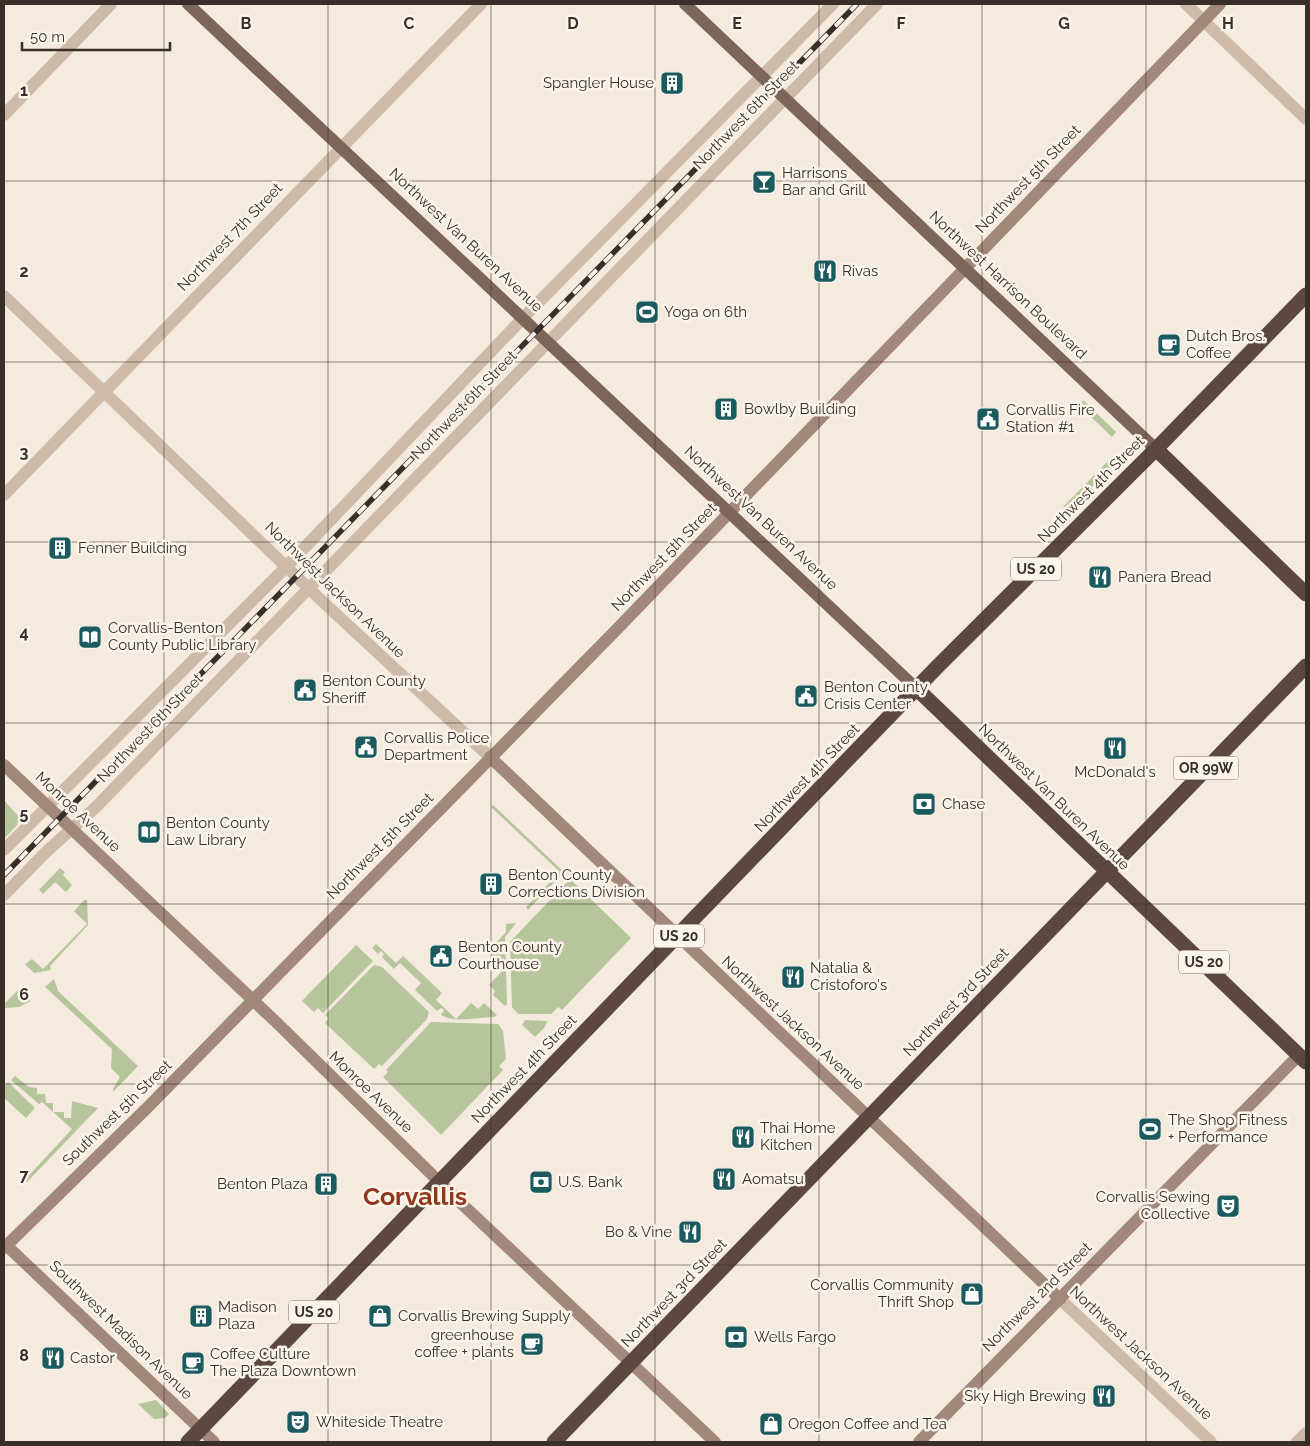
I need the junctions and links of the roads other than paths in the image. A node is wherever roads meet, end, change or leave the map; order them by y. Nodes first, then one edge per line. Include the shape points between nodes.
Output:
1 (111, 4) edge
2 (188, 4) edge
3 (481, 4) edge
4 (685, 4) edge
5 (833, 4) edge
6 (877, 4) edge
7 (1186, 4) edge
8 (1220, 4) edge
9 (1204, 20) junction
10 (762, 77) junction
11 (784, 99) junction
12 (4, 115) edge
13 (1306, 119) edge
14 (341, 147) junction
15 (965, 268) junction
16 (1306, 295) edge
17 (4, 296) edge
18 (523, 318) junction
19 (549, 342) junction
20 (104, 391) junction
21 (1156, 449) junction
22 (4, 495) edge
23 (730, 512) junction
24 (287, 566) junction
25 (308, 588) junction
26 (1306, 594) edge
27 (1306, 666) edge
28 (917, 690) junction
29 (490, 757) junction
30 (4, 765) edge
31 (47, 806) junction
32 (74, 829) junction
33 (4, 850) edge
34 (1106, 871) junction
35 (4, 895) edge
36 (678, 936) junction
37 (252, 1000) junction
38 (1304, 1055) edge
39 (869, 1118) junction
40 (440, 1181) junction
41 (5, 1245) edge
42 (1060, 1299) junction
43 (631, 1362) junction
44 (201, 1429) junction
45 (1306, 1433) edge
46 (188, 1442) edge
47 (214, 1442) edge
48 (554, 1442) edge
49 (715, 1442) edge
50 (919, 1442) edge
51 (1211, 1442) edge
52 (1297, 1442) edge

1 - 12 street
2 - 14 main road, Northwest Van Buren Avenue
3 - 14 street, Northwest 7th Street
4 - 10 main road, Northwest Harrison Boulevard
5 - 10 street, Northwest 6th Street
6 - 11 street, Northwest 6th Street
7 - 9 street
8 - 9 street, Northwest 5th Street
9 - 13 street
9 - 15 street, Northwest 5th Street
10 - 11 main road, Northwest Harrison Boulevard
10 - 18 street, Northwest 6th Street
11 - 15 main road, Northwest Harrison Boulevard
11 - 19 street, Northwest 6th Street
14 - 18 main road, Northwest Van Buren Avenue
14 - 20 street, Northwest 7th Street
15 - 21 main road, Northwest Harrison Boulevard
15 - 23 street, Northwest 5th Street
16 - 21 highway, Northwest 4th Street
17 - 20 street, Northwest Jackson Avenue
18 - 19 main road, Northwest Van Buren Avenue
18 - 24 street, Northwest 6th Street
19 - 23 main road, Northwest Van Buren Avenue
19 - 25 street, Northwest 6th Street
20 - 22 street, Northwest 7th Street
20 - 24 street, Northwest Jackson Avenue
21 - 26 highway, Northwest Harrison Boulevard
21 - 28 highway, Northwest 4th Street / US 20
23 - 28 main road, Northwest Van Buren Avenue
23 - 29 street, Northwest 5th Street
24 - 25 street, Northwest Jackson Avenue
24 - 31 street, Northwest 6th Street
25 - 29 street, Northwest Jackson Avenue
25 - 32 street, Northwest 6th Street
27 - 34 highway, Northwest 3rd Street / OR 99W
28 - 34 highway, Northwest Van Buren Avenue
28 - 36 highway, Northwest 4th Street / US 20
29 - 36 street, Northwest Jackson Avenue
29 - 37 street, Northwest 5th Street
30 - 31 street, Monroe Avenue
31 - 32 street, Monroe Avenue
31 - 33 street, Northwest 6th Street
32 - 35 street, Northwest 6th Street
32 - 37 street, Monroe Avenue
34 - 38 highway, Northwest Van Buren Avenue / US 20
34 - 39 highway, Northwest 3rd Street
36 - 39 street, Northwest Jackson Avenue
36 - 40 highway, Northwest 4th Street / US 20
37 - 40 street, Monroe Avenue
37 - 41 street, Southwest 5th Street
38 - 42 street, Northwest 2nd Street
39 - 42 street, Northwest Jackson Avenue
39 - 43 highway, Northwest 3rd Street
40 - 43 street, Monroe Avenue
40 - 44 highway, US 20
41 - 44 street, Southwest Madison Avenue
42 - 50 street, Northwest 2nd Street
42 - 51 street, Northwest Jackson Avenue
43 - 48 highway, Northwest 3rd Street
43 - 49 street, Monroe Avenue
44 - 46 highway, US 20
44 - 47 street, Southwest Madison Avenue
45 - 52 street

